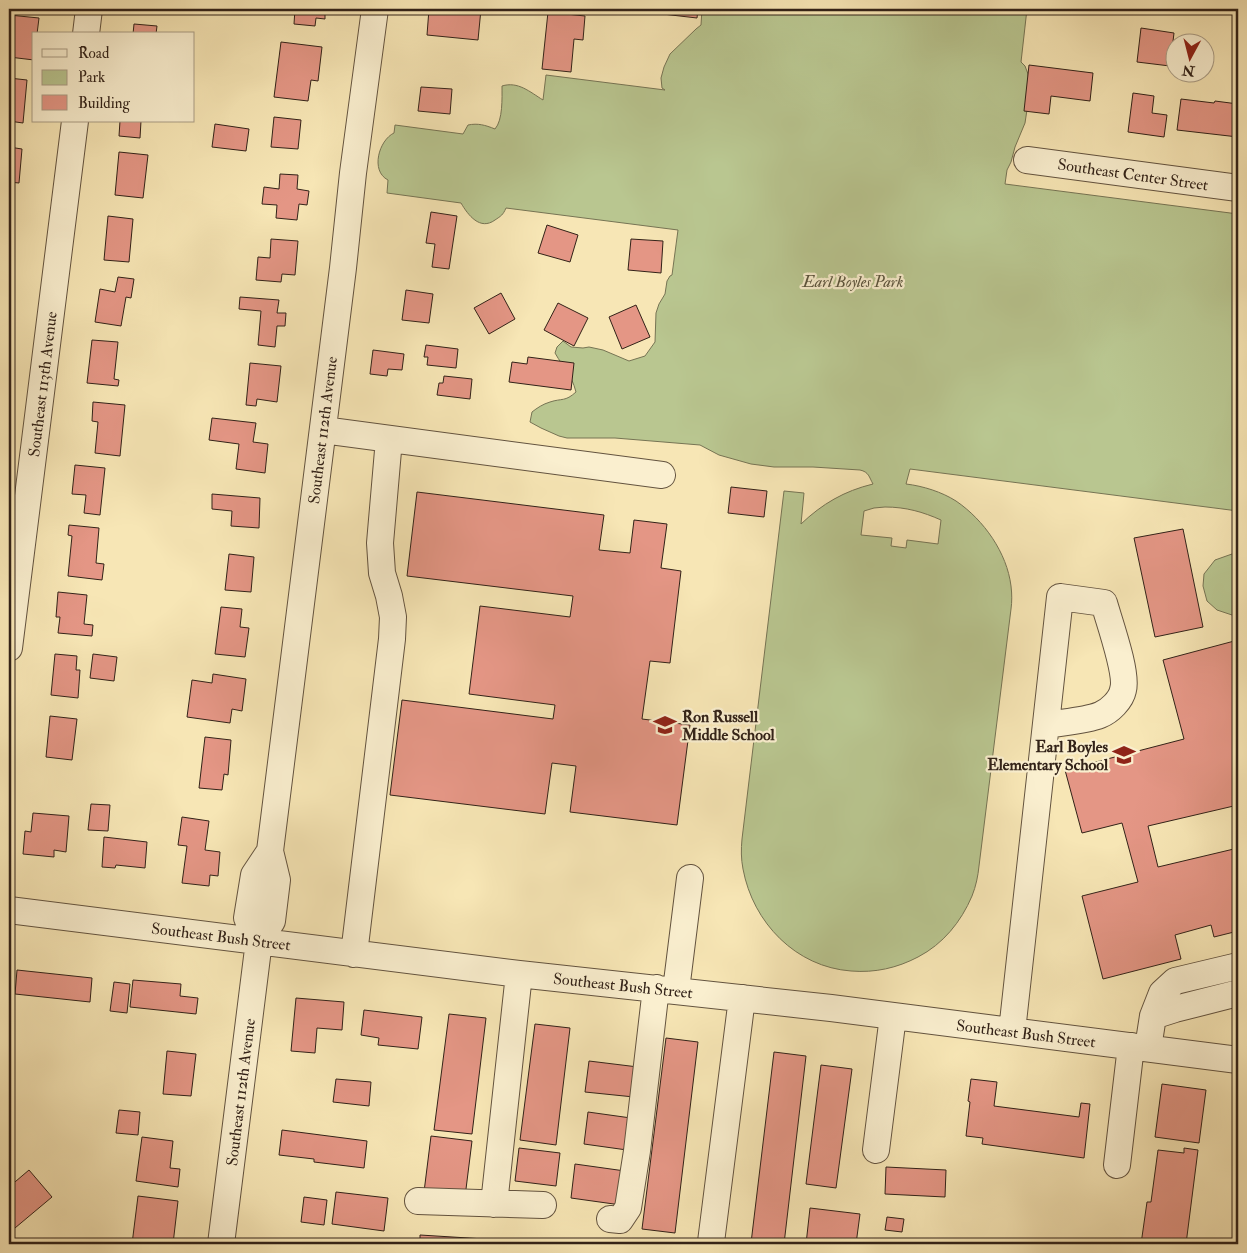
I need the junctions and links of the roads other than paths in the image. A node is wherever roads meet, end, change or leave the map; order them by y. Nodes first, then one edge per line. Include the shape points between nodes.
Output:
1 (89, 9) edge
2 (375, 9) edge
3 (86, 32) edge
4 (75, 122) edge
5 (1027, 160) dead end
6 (1238, 188) edge
7 (323, 430) junction
8 (389, 439) junction
9 (662, 475) dead end
10 (9, 648) edge
11 (1046, 725) junction
12 (690, 878) dead end
13 (9, 910) edge
14 (259, 941) junction
15 (354, 954) junction
16 (1238, 966) edge
17 (519, 974) junction
18 (666, 989) junction
19 (1238, 993) edge
20 (742, 998) junction
21 (893, 1016) junction
22 (1153, 1016) junction
23 (1012, 1031) junction
24 (1140, 1047) junction
25 (1238, 1060) edge
26 (876, 1150) dead end
27 (1117, 1165) dead end
28 (418, 1201) dead end
29 (494, 1204) junction
30 (543, 1205) dead end
31 (610, 1219) dead end
32 (711, 1242) dead end
33 (221, 1244) edge

1 - 3 street
2 - 7 street, Southeast 112th Avenue
4 - 10 street, Southeast 113th Avenue
5 - 6 street, Southeast Center Street
7 - 8 street
7 - 14 street, Southeast 112th Avenue via 270,851 254,875 247,918
8 - 9 street
8 - 15 street via 380,543 382,573 393,617 392,639
11 - 11 street via 1060,597 1104,603 1124,677 1124,691 1109,710 1100,715
11 - 23 street
12 - 18 street via 682,936
13 - 14 street, Southeast Bush Street
14 - 15 street, Southeast Bush Street
14 - 33 street, Southeast 112th Avenue
15 - 17 street, Southeast Bush Street
16 - 22 street via 1175,981 1162,993
17 - 18 street, Southeast Bush Street
17 - 29 street
18 - 20 street, Southeast Bush Street
18 - 31 street via 628,1208 620,1220
19 - 22 street
20 - 21 street, Southeast Bush Street
20 - 32 street
21 - 23 street, Southeast Bush Street
21 - 26 street
22 - 24 street
23 - 24 street, Southeast Bush Street
24 - 25 street, Southeast Bush Street
24 - 27 street
28 - 29 street
29 - 30 street

